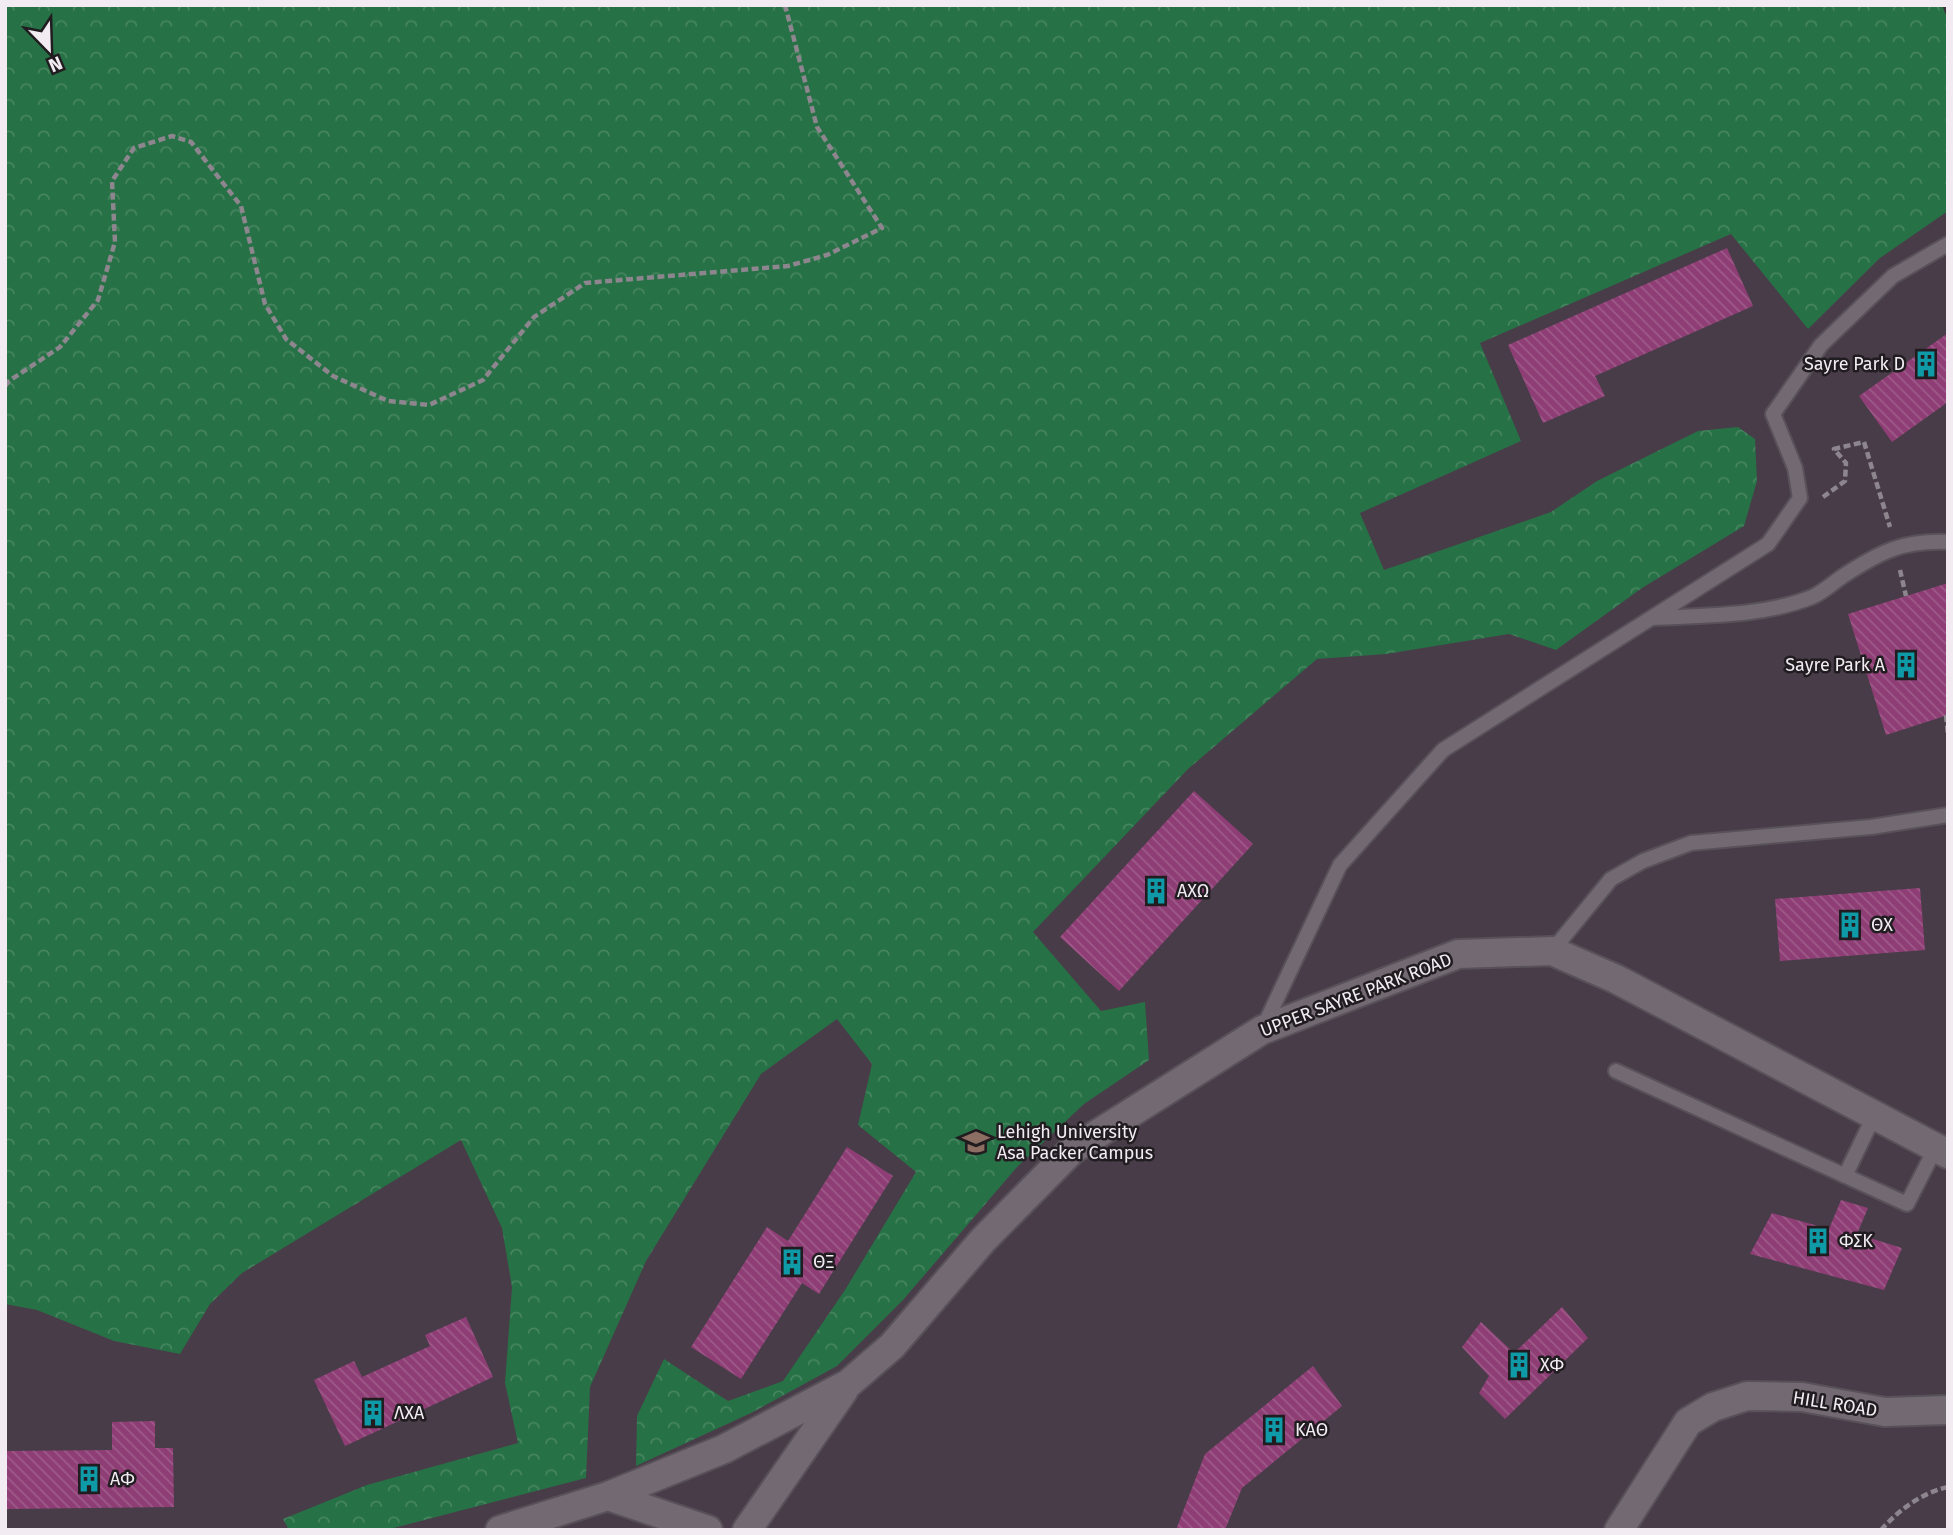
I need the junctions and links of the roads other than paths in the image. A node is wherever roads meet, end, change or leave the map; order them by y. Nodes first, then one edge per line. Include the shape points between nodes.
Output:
1 (1948, 244) edge
2 (1948, 542) edge
3 (1650, 618) junction
4 (1948, 816) edge
5 (1552, 951) junction
6 (1262, 1030) junction
7 (1616, 1071) dead end
8 (1874, 1116) junction
9 (1942, 1151) edge
10 (1845, 1176) junction
11 (848, 1384) junction
12 (1948, 1410) edge
13 (608, 1496) junction
14 (500, 1530) edge
15 (708, 1530) edge
16 (747, 1530) edge
17 (1619, 1530) edge

1 - 3 lane via 1893,276 1821,345 1773,414 1796,468 1800,498 1768,544
2 - 3 lane via 1895,546 1813,596 1737,613
3 - 6 lane via 1443,750 1340,865
4 - 5 lane via 1690,843 1611,879
5 - 6 street, UPPER SAYRE PARK ROAD via 1458,954
5 - 8 street, UPPER SAYRE PARK ROAD via 1616,979
6 - 11 street, UPPER SAYRE PARK ROAD via 1072,1150 982,1240 892,1346
7 - 10 lane
8 - 9 street, UPPER SAYRE PARK ROAD
8 - 10 lane
9 - 10 lane via 1907,1204
11 - 13 street, UPPER SAYRE PARK ROAD via 724,1450
11 - 16 street, UPPER SAYRE PARK ROAD
12 - 17 street, HILL ROAD via 1885,1412 1802,1397 1747,1396 1713,1407 1688,1422
13 - 14 street, UPPER SAYRE PARK ROAD
13 - 15 street

